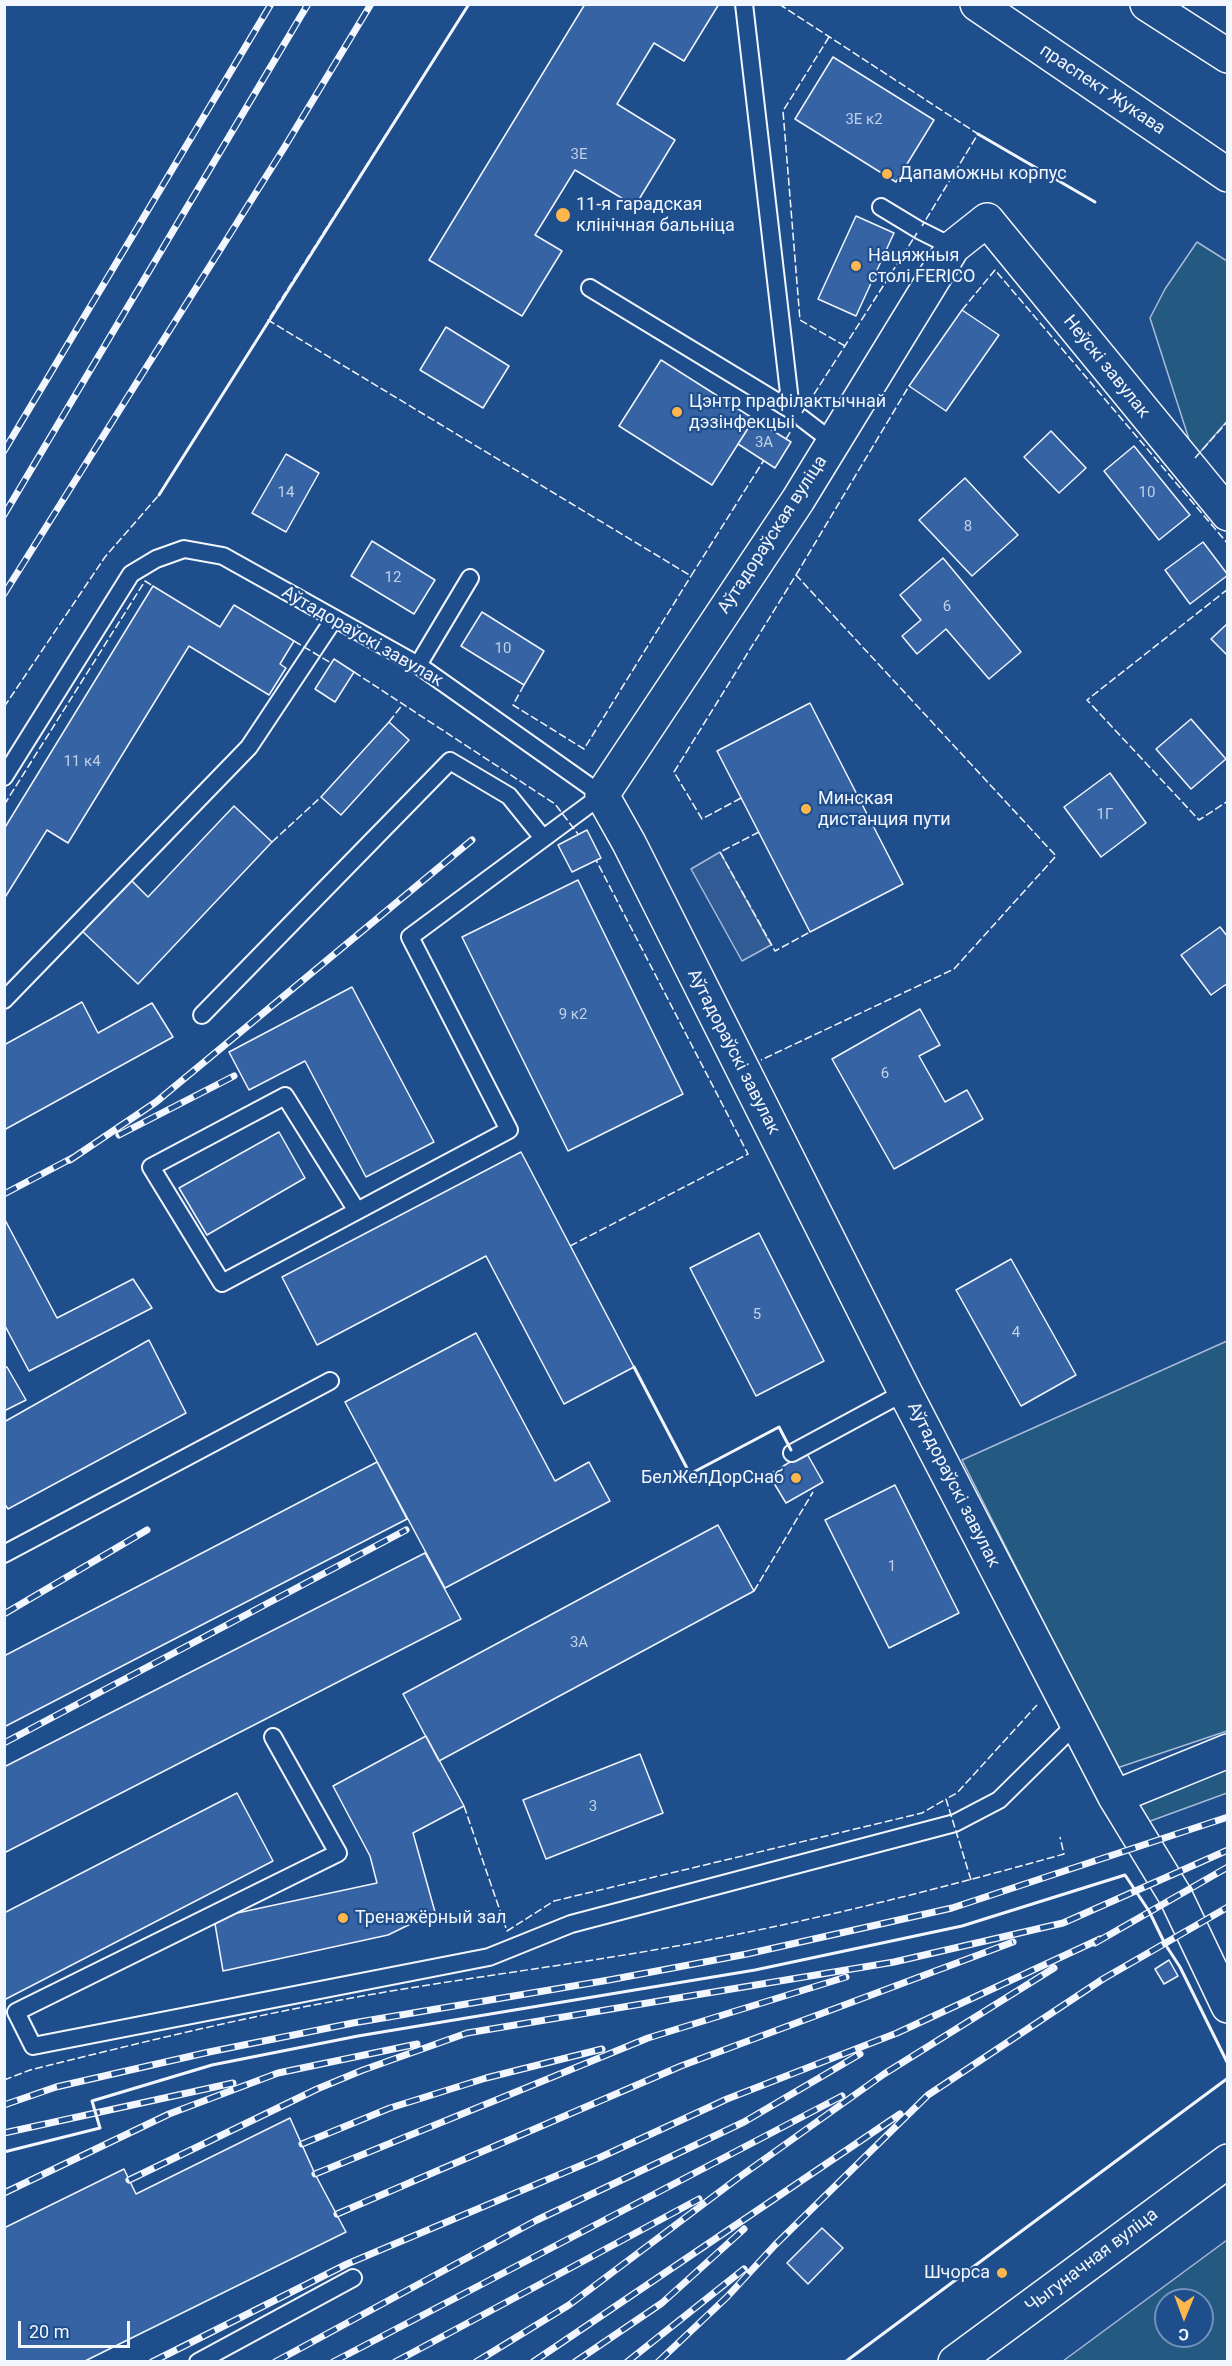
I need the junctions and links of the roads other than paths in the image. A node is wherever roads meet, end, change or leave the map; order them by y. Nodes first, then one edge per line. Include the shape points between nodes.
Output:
1 (744, 4) edge
2 (977, 4) edge
3 (1147, 4) edge
4 (1227, 56) edge
5 (1227, 175) edge
6 (881, 207) dead end
7 (987, 220) joint
8 (953, 247) junction
9 (590, 288) dead end
10 (791, 410) junction
11 (833, 442) junction
12 (1227, 514) edge
13 (470, 578) dead end
14 (334, 619) junction
15 (418, 665) junction
16 (4, 777) edge
17 (602, 795) junction
18 (543, 838) junction
19 (4, 1000) edge
20 (202, 1015) dead end
21 (357, 1211) junction
22 (330, 1381) dead end
23 (905, 1392) junction
24 (792, 1453) dead end
25 (4, 1554) edge
26 (1077, 1723) junction
27 (273, 1737) dead end
28 (1227, 1751) edge
29 (1115, 1797) junction
30 (1227, 2006) edge
31 (1227, 2161) edge
32 (353, 2278) dead end
33 (198, 2361) edge
34 (956, 2361) edge

1 - 10 lane
2 - 5 street, праспект Жукава
3 - 4 street
6 - 8 lane
7 - 8 street, Аўтадораўская вуліца
7 - 12 street, Неўскі завулак
8 - 11 street, Аўтадораўская вуліца
9 - 10 lane
10 - 11 lane
11 - 17 street, Аўтадораўская вуліца
13 - 15 lane
14 - 15 lane, Аўтадораўскі завулак
14 - 16 lane, Аўтадораўскі завулак via 223,556 184,549 156,559 130,574
14 - 19 lane via 249,747
15 - 17 lane, Аўтадораўскі завулак
17 - 18 lane
17 - 23 street, Аўтадораўскі завулак
18 - 20 lane via 509,796 450,761
18 - 21 lane via 410,937 509,1130
21 - 21 lane via 285,1096 151,1167 222,1283
22 - 25 lane
23 - 24 lane
23 - 26 street, Аўтадораўскі завулак
26 - 27 lane via 999,1800 955,1823 572,1924 489,1957 33,2046 16,2012 338,1853
26 - 29 street, Аўтадораўскі завулак
28 - 29 street
29 - 30 street, Аўтадораўскі завулак via 1176,1897
31 - 34 street, Чыгуначная вуліца
32 - 33 lane

